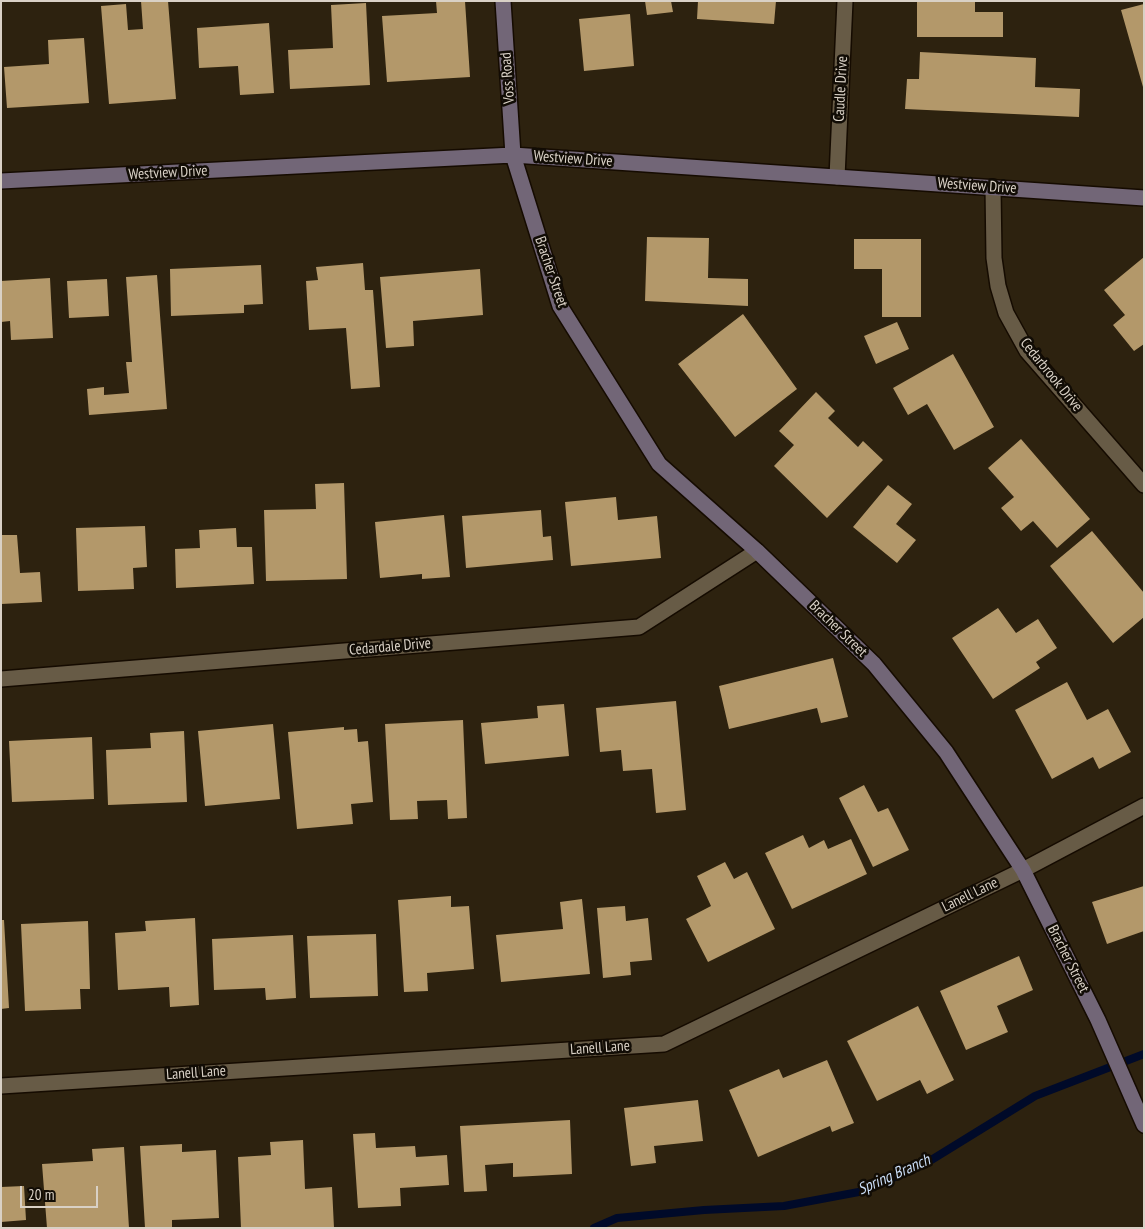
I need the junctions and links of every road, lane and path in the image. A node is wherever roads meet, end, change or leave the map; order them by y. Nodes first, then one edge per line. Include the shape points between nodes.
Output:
1 (503, 1) edge
2 (845, 1) edge
3 (513, 155) junction
4 (837, 177) junction
5 (1, 181) edge
6 (993, 188) junction
7 (1144, 198) edge
8 (1144, 485) edge
9 (757, 551) junction
10 (1, 679) edge
11 (1144, 806) edge
12 (1023, 870) junction
13 (1, 1086) edge
14 (1144, 1125) edge

1 - 3 street, Voss Road
2 - 4 street, Caudle Drive
3 - 4 street, Westview Drive
3 - 5 street, Westview Drive
3 - 9 street, Bracher Street via 560,306 659,464
4 - 6 street, Westview Drive
6 - 7 street, Westview Drive
6 - 8 street, Cedarbrook Drive via 994,258 1006,313 1027,351
9 - 10 street, Cedardale Drive via 639,627
9 - 12 street, Bracher Street via 874,664 946,752
11 - 12 street, Lanell Lane
12 - 13 street, Lanell Lane via 664,1044
12 - 14 street, Bracher Street via 1098,1020

